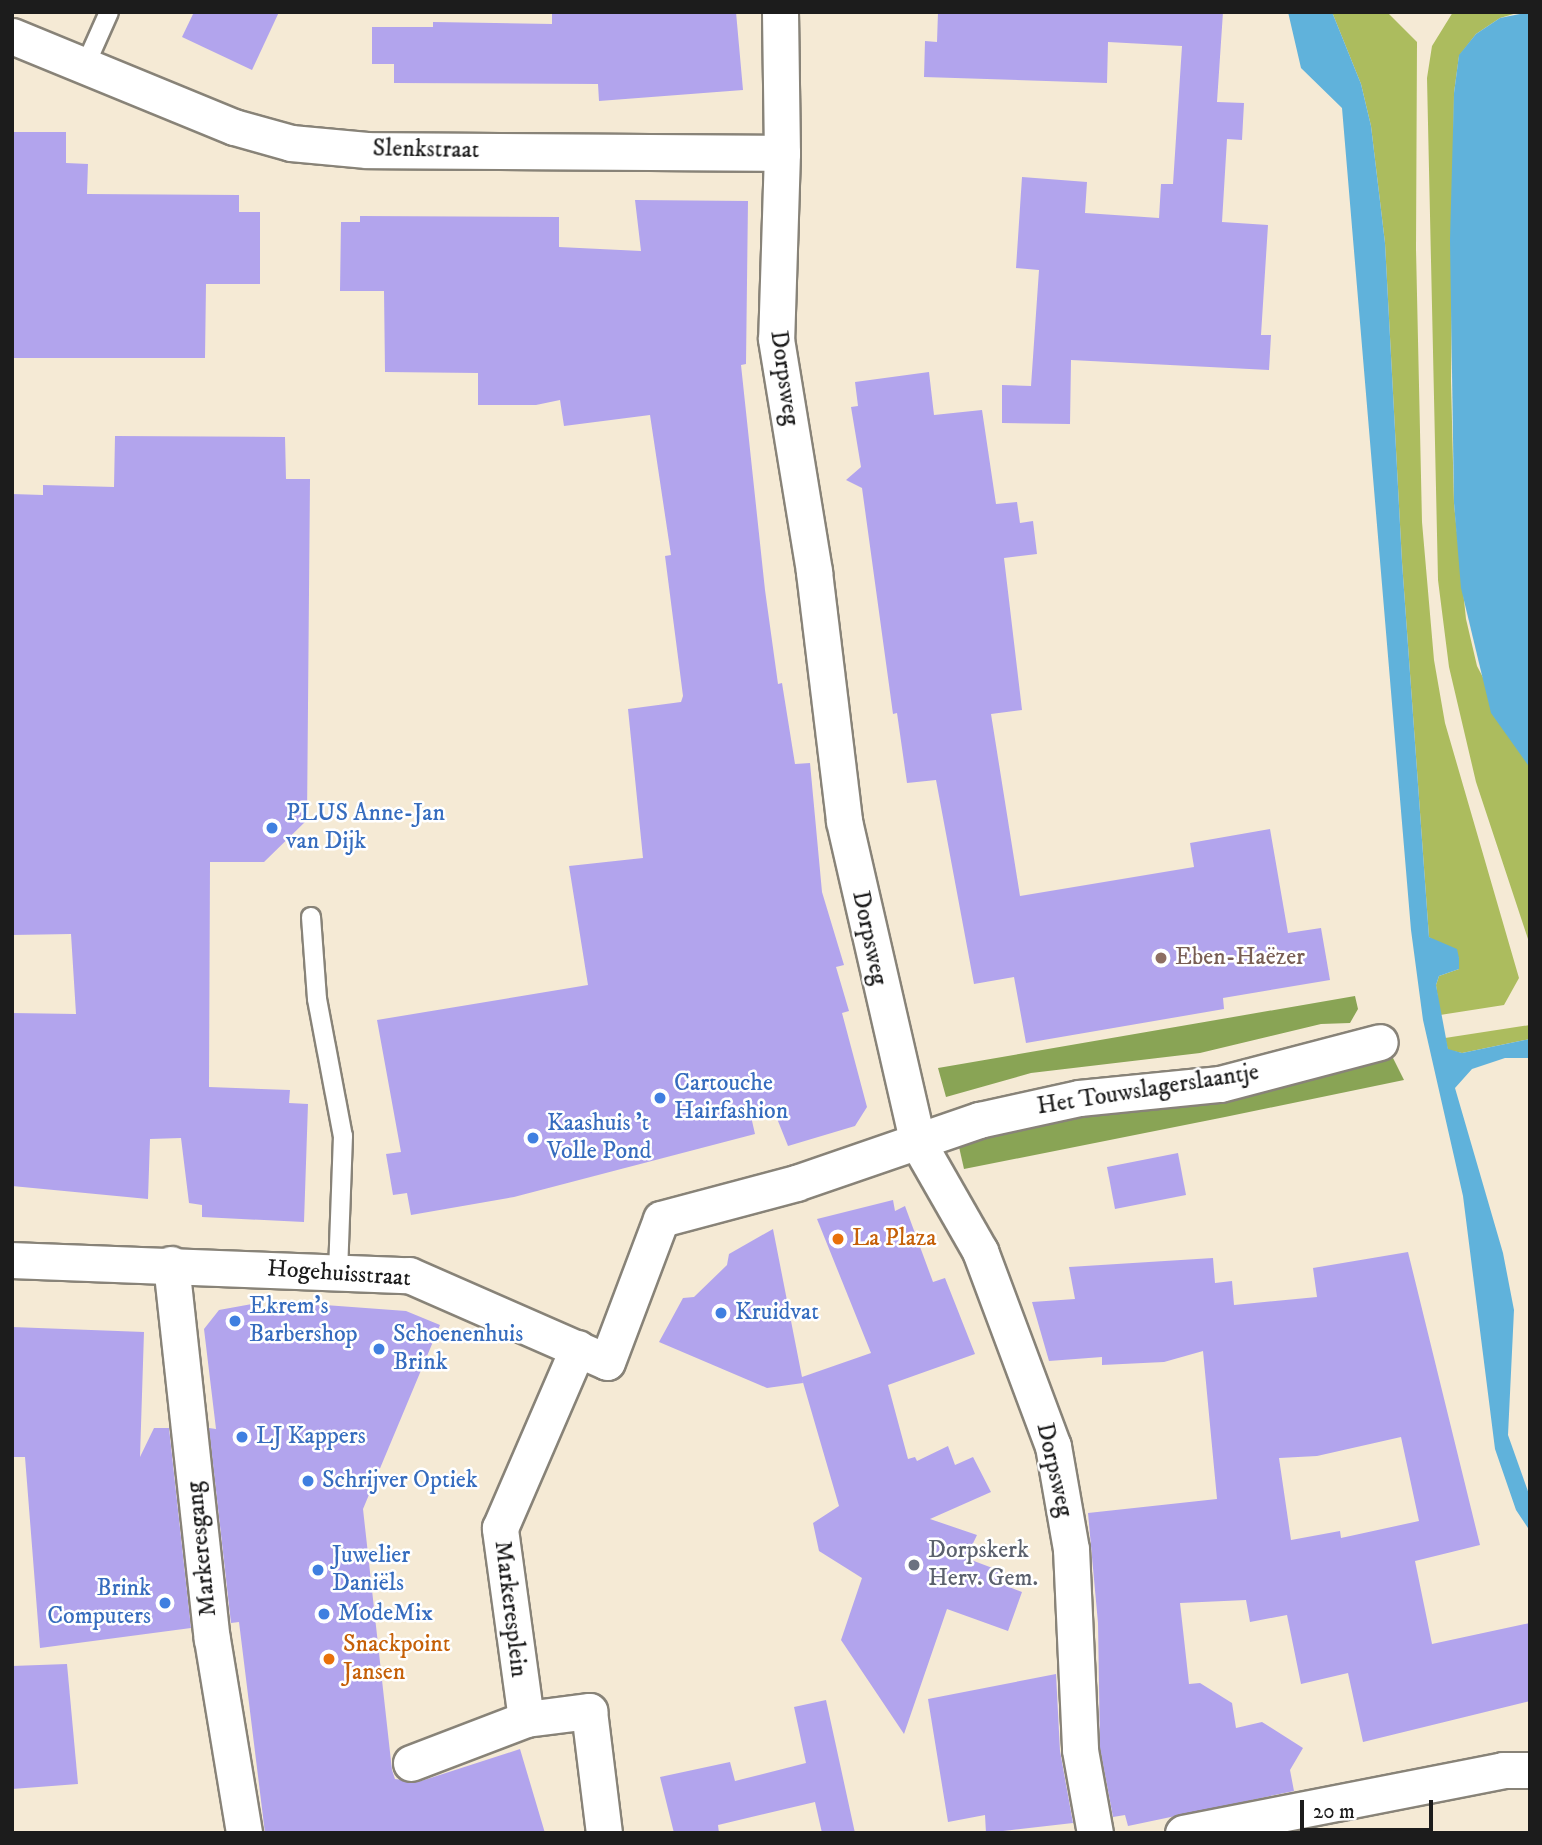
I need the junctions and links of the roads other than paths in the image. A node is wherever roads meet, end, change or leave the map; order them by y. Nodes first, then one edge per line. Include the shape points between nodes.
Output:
1 (109, 12) edge
2 (780, 12) edge
3 (12, 36) edge
4 (85, 66) junction
5 (782, 153) junction
6 (311, 917) dead end
7 (1380, 1042) dead end
8 (916, 1141) junction
9 (12, 1260) edge
10 (171, 1264) junction
11 (338, 1272) junction
12 (578, 1348) junction
13 (526, 1719) junction
14 (411, 1763) dead end
15 (1530, 1770) edge
16 (244, 1833) edge
17 (604, 1833) edge
18 (1094, 1833) edge
19 (1183, 1833) edge

1 - 4 lane
2 - 5 street, Dorpsweg
3 - 4 street, Slenkstraat
4 - 5 street, Slenkstraat via 234,127 291,143 367,150
5 - 8 street, Dorpsweg via 776,340 814,572 844,821
6 - 11 lane via 317,999 343,1136
7 - 8 street, Het Touwslagerslaantje via 1220,1084 1079,1098 1028,1108
8 - 12 street, Hogehuisstraat via 796,1183 661,1219 607,1362
8 - 18 street, Dorpsweg via 980,1251 1053,1446 1071,1549 1080,1750
9 - 10 street, Hogehuisstraat
10 - 11 street, Hogehuisstraat
10 - 16 street, Markeresgang via 212,1639
11 - 12 street, Hogehuisstraat via 409,1275
12 - 13 street, Markeresplein via 500,1528
13 - 14 street
13 - 17 street via 589,1711
15 - 19 street via 1503,1770

